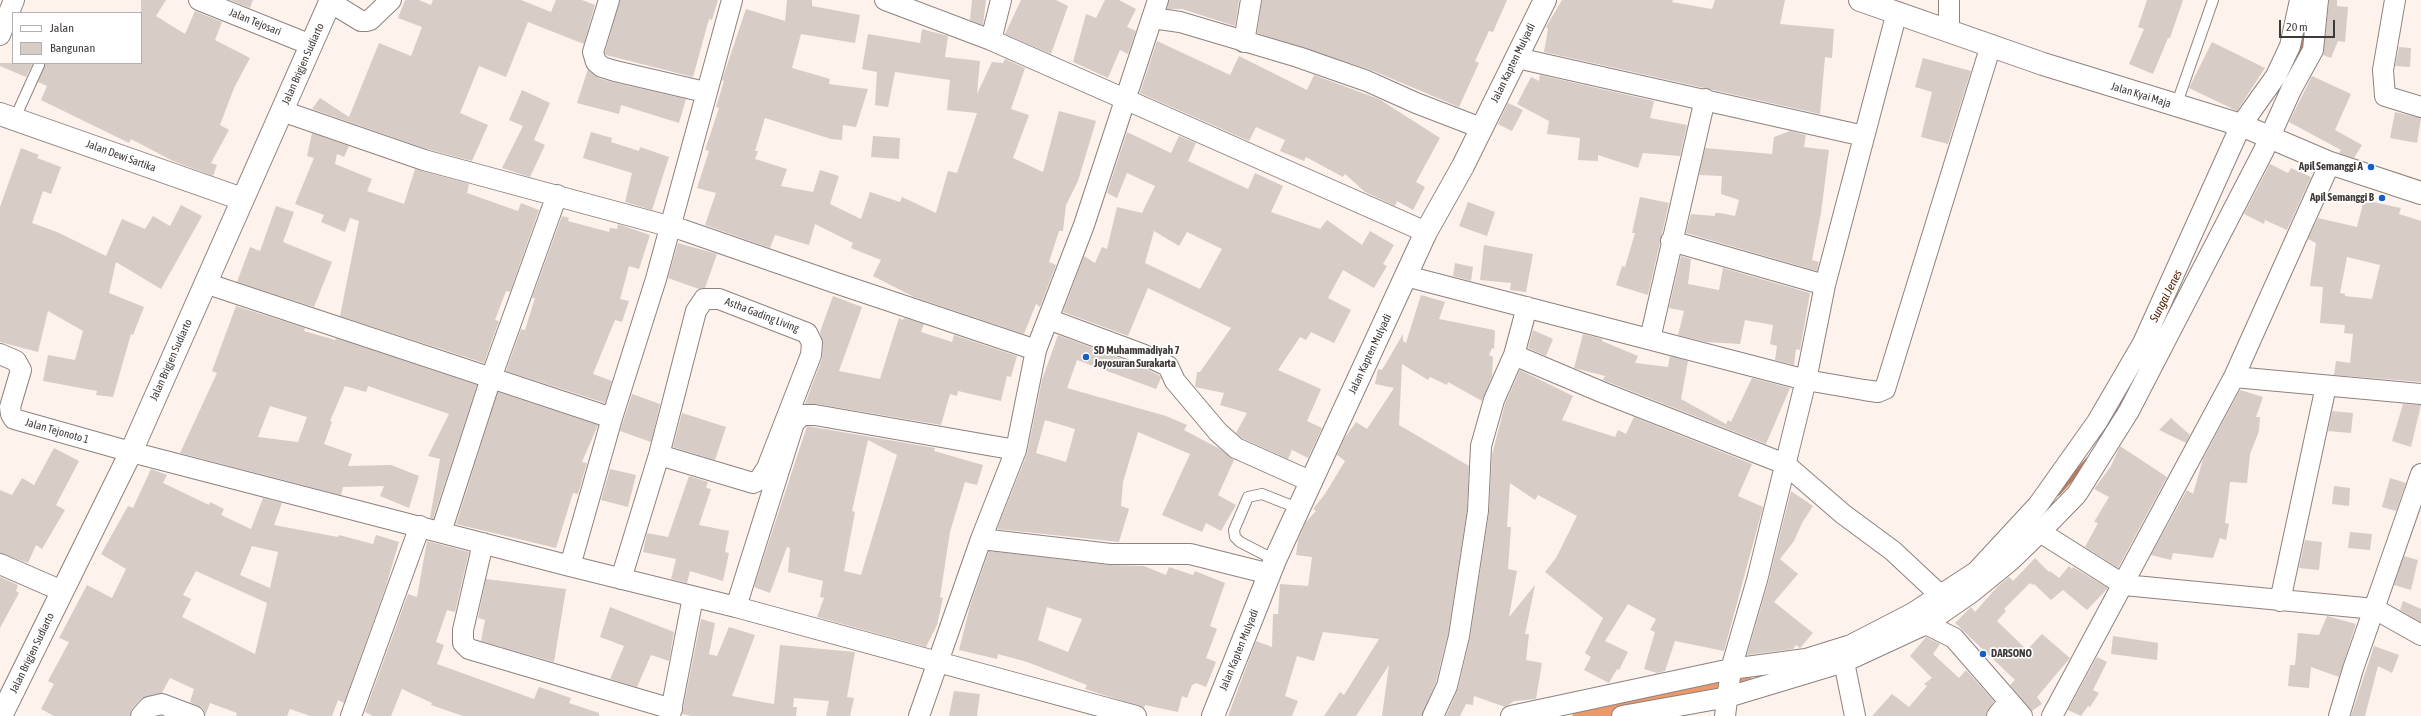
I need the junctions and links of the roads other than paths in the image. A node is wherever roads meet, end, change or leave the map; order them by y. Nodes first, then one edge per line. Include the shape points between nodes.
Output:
1 (14, 0) edge
2 (199, 0) edge
3 (391, 0) edge
4 (610, 0) edge
5 (732, 0) edge
6 (885, 0) edge
7 (1001, 0) edge
8 (1251, 0) edge
9 (1545, 0) edge
10 (1860, 0) edge
11 (1949, 0) edge
12 (2213, 0) edge
13 (2300, 0) edge
14 (2318, 0) edge
15 (2396, 0) edge
16 (330, 1) edge
17 (1155, 9) edge
18 (1897, 12) junction
19 (1949, 30) junction
20 (0, 35) edge
21 (991, 40) junction
22 (1244, 42) junction
23 (311, 44) junction
24 (1991, 45) junction
25 (1517, 58) junction
26 (39, 65) dead end
27 (705, 92) junction
28 (1126, 99) junction
29 (1705, 99) junction
30 (2176, 106) junction
31 (2421, 107) edge
32 (282, 111) junction
33 (7, 116) edge
34 (2244, 126) junction
35 (1481, 128) junction
36 (1864, 136) junction
37 (2268, 137) junction
38 (2330, 163) junction
39 (2421, 192) edge
40 (557, 195) junction
41 (242, 199) junction
42 (669, 227) junction
43 (1426, 232) junction
44 (1671, 241) junction
45 (1406, 276) junction
46 (205, 282) junction
47 (1826, 285) junction
48 (1527, 307) junction
49 (1048, 319) junction
50 (1650, 338) junction
51 (1036, 350) junction
52 (0, 354) edge
53 (1514, 355) junction
54 (2234, 377) junction
55 (491, 378) junction
56 (1806, 380) junction
57 (2326, 386) junction
58 (2421, 394) edge
59 (612, 418) junction
60 (1016, 450) junction
61 (131, 452) junction
62 (666, 457) dead end
63 (1785, 464) junction
64 (2421, 474) edge
65 (1312, 482) junction
66 (1300, 509) junction
67 (420, 526) junction
68 (441, 532) junction
69 (2040, 532) junction
70 (982, 539) junction
71 (483, 543) junction
72 (0, 564) edge
73 (570, 566) junction
74 (1273, 567) junction
75 (621, 579) junction
76 (2124, 585) junction
77 (62, 591) junction
78 (1940, 595) junction
79 (693, 597) junction
80 (2280, 602) junction
81 (736, 607) junction
82 (2375, 609) junction
83 (1926, 624) junction
84 (2421, 635) edge
85 (1844, 662) junction
86 (939, 664) junction
87 (1729, 690) edge
88 (2003, 709) edge
89 (671, 712) edge
90 (1, 716) edge
91 (141, 716) edge
92 (194, 716) edge
93 (351, 716) edge
94 (920, 716) edge
95 (1136, 716) edge
96 (1212, 716) edge
97 (1433, 716) edge
98 (1512, 716) edge
99 (1622, 716) edge
100 (1855, 716) edge
101 (2022, 716) edge
102 (2052, 716) edge
103 (2339, 716) edge

1 - 20 street
2 - 23 street, Jalan Tejosari
3 - 16 street via 366,21 361,21
4 - 27 street via 594,52 596,62 611,70
5 - 27 street
6 - 21 street
7 - 21 street
8 - 22 street
9 - 25 main road, Jalan Kapten Mulyadi
10 - 18 main road, Jalan Kyai Maja
11 - 19 street
12 - 30 lane
13 - 34 street via 2290,46 2276,76
14 - 37 street via 2313,50
15 - 31 street via 2383,70 2385,96
16 - 23 main road, Jalan Brigjen Sudiarto
17 - 22 street via 1180,22
17 - 28 street
18 - 19 main road, Jalan Kyai Maja
18 - 36 street
19 - 24 main road, Jalan Kyai Maja
21 - 28 street
22 - 35 street via 1368,81
23 - 32 main road, Jalan Brigjen Sudiarto
24 - 30 main road, Jalan Kyai Maja
24 - 56 street via 1889,383 1885,389 1878,392
25 - 29 street
25 - 35 main road, Jalan Kapten Mulyadi
26 - 33 lane
27 - 42 street
28 - 43 street
28 - 49 street via 1084,226
29 - 36 street
29 - 44 street
30 - 34 main road, Jalan Kyai Maja
32 - 40 street via 424,160
32 - 41 main road, Jalan Brigjen Sudiarto
33 - 41 main road, Jalan Dewi Sartika
34 - 37 main road, Jalan Kyai Maja
34 - 78 street via 2143,343 2098,422 2038,505 1976,572
35 - 43 main road, Jalan Kapten Mulyadi
36 - 47 street
37 - 38 main road, Jalan Kyai Maja
37 - 69 street via 2129,411 2077,494
38 - 39 main road, Jalan Kyai Maja
38 - 54 street
40 - 42 street
40 - 55 street
41 - 46 main road, Jalan Brigjen Sudiarto
42 - 51 street
42 - 59 street via 656,279
43 - 45 main road, Jalan Kapten Mulyadi
44 - 47 street
44 - 50 street
45 - 48 street
45 - 65 main road, Jalan Kapten Mulyadi
46 - 55 street
46 - 61 main road, Jalan Brigjen Sudiarto
47 - 56 street
48 - 50 street
48 - 53 street
49 - 51 street
49 - 65 street via 1168,366 1175,381 1218,432 1236,448
50 - 56 street
51 - 60 street
52 - 61 street, Jalan Tejonoto 1 via 16,361 21,370 10,407 14,419
53 - 63 street
53 - 97 street via 1494,400 1481,446 1478,511 1459,636 1448,686
54 - 57 street
54 - 76 street
55 - 59 street
55 - 68 street
56 - 63 street
57 - 58 street
57 - 80 street
59 - 73 street
60 - 70 street
60 - 81 street via 815,415 802,415 794,423
61 - 67 street
61 - 77 main road, Jalan Brigjen Sudiarto
62 - 75 street, Astha Gading Living via 752,483 759,480 811,356 812,344 807,333 720,299 704,299 696,311 659,455
63 - 78 street via 1843,514 1892,551
63 - 87 street
64 - 82 street
65 - 66 main road, Jalan Kapten Mulyadi
66 - 74 main road, Jalan Kapten Mulyadi
66 - 74 lane via 1262,494 1248,497 1234,530 1236,537
67 - 68 street
67 - 93 street
68 - 71 street
69 - 76 street
69 - 83 street via 1977,588
70 - 74 street via 1111,554 1190,554
70 - 86 street
71 - 73 street
71 - 89 street via 463,630 463,643 469,649
72 - 77 street
73 - 75 street
74 - 96 main road, Jalan Kapten Mulyadi
75 - 79 street
76 - 80 street
76 - 102 street
77 - 90 main road, Jalan Brigjen Sudiarto
78 - 87 street via 1913,613 1851,645 1806,659
79 - 81 street
79 - 89 street
80 - 82 street
81 - 86 street
82 - 84 street
82 - 103 street
83 - 85 street
83 - 88 street via 1954,638
85 - 87 street
85 - 100 street
86 - 94 street
86 - 95 street
87 - 98 street
87 - 99 street
88 - 101 street
91 - 92 street via 149,706 162,704

